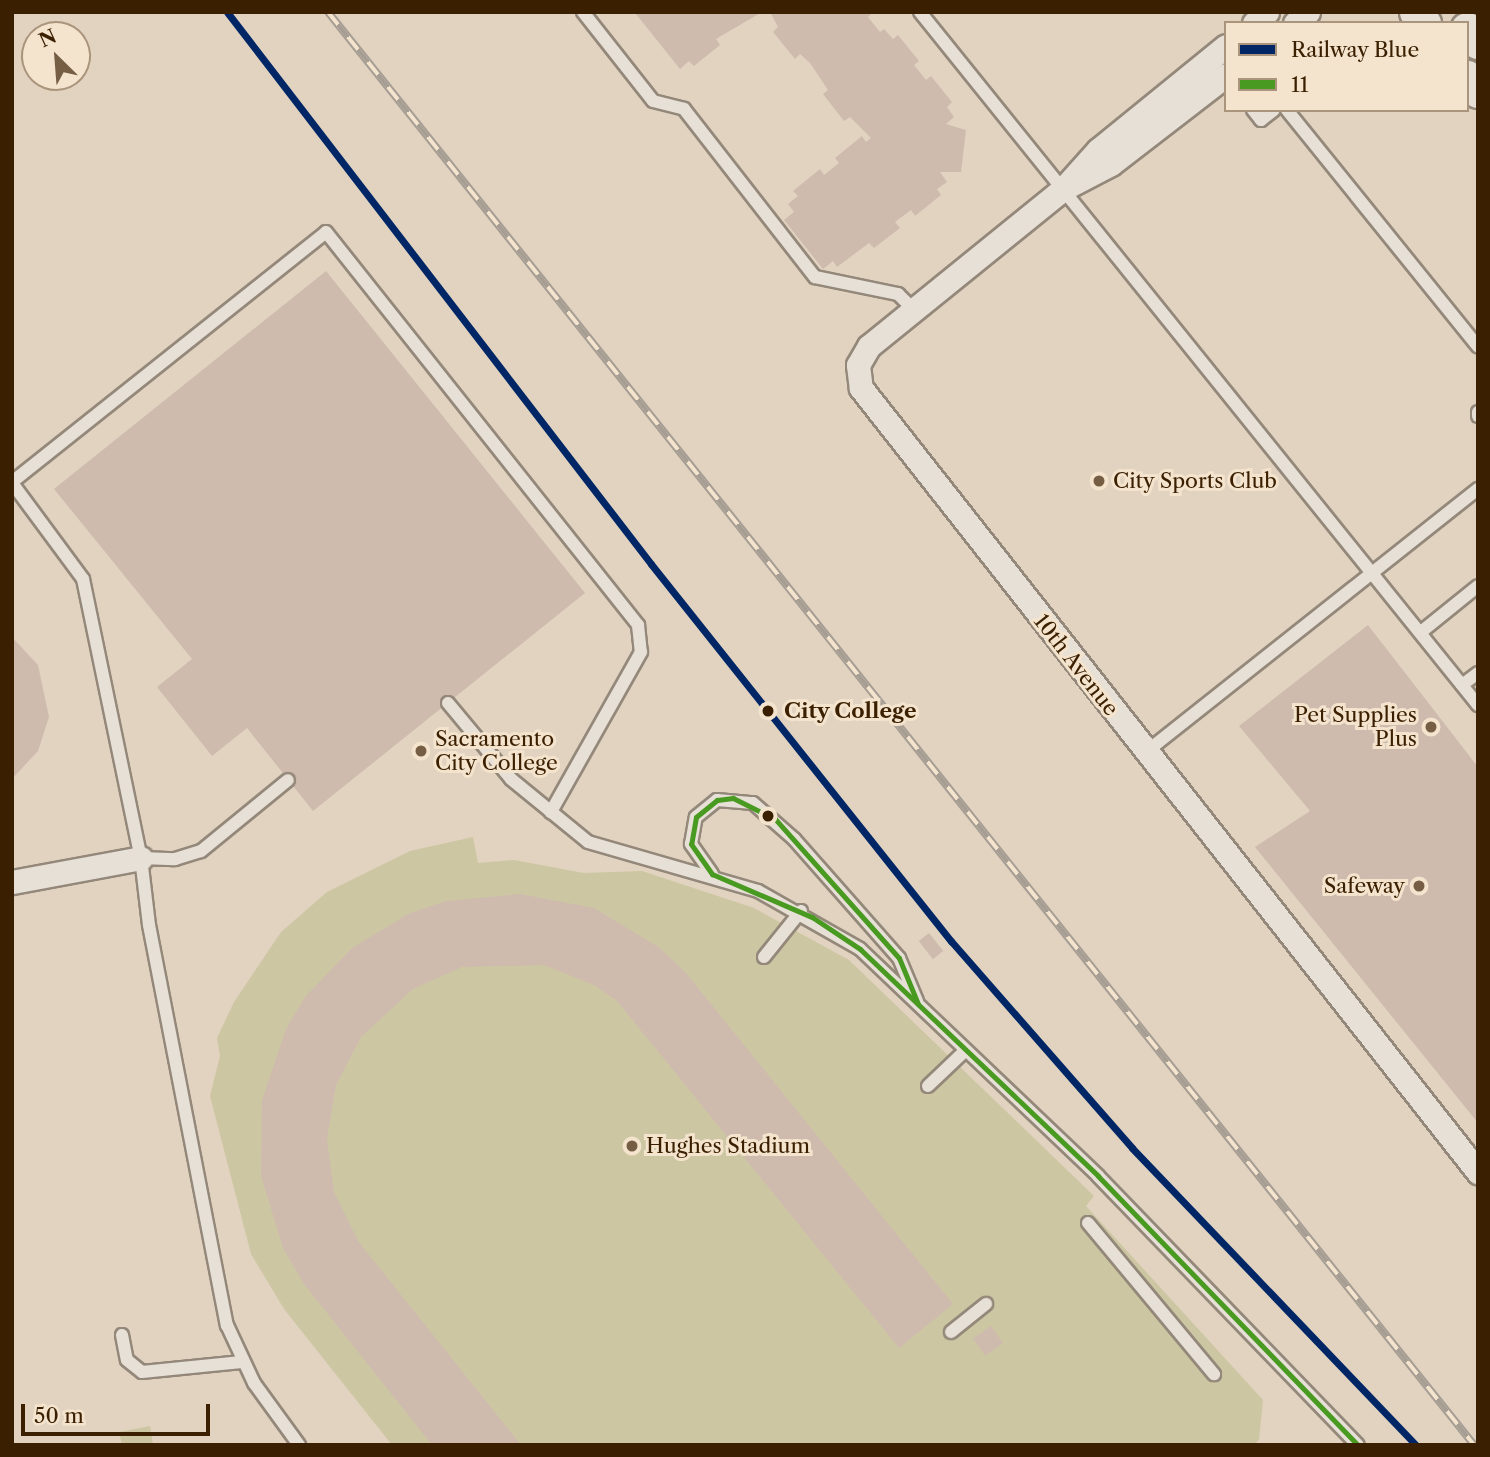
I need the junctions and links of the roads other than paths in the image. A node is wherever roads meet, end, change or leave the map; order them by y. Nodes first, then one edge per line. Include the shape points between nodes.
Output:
1 (583, 12) edge
2 (920, 12) edge
3 (1224, 48) edge
4 (1224, 77) edge
5 (1255, 112) edge
6 (1271, 112) edge
7 (1289, 112) edge
8 (1063, 189) junction
9 (913, 309) junction
10 (1478, 346) edge
11 (12, 482) edge
12 (1478, 489) edge
13 (1371, 574) junction
14 (1478, 586) edge
15 (1421, 632) junction
16 (1478, 673) edge
17 (1462, 685) junction
18 (448, 703) dead end
19 (1478, 705) edge
20 (1146, 752) junction
21 (288, 780) dead end
22 (551, 812) junction
23 (141, 858) junction
24 (712, 874) junction
25 (12, 882) edge
26 (801, 911) junction
27 (764, 957) dead end
28 (918, 1004) junction
29 (966, 1050) junction
30 (928, 1086) dead end
31 (1478, 1172) edge
32 (1088, 1223) dead end
33 (986, 1304) dead end
34 (951, 1332) dead end
35 (122, 1335) dead end
36 (242, 1362) junction
37 (1214, 1374) dead end
38 (299, 1445) edge
39 (1358, 1445) edge

1 - 9 lane via 653,101 684,109 815,277 898,294
2 - 8 lane
3 - 8 street, 10th Avenue via 1098,150
4 - 8 street, 10th Avenue via 1111,164
5 - 6 lane via 1261,120
7 - 10 lane
8 - 9 street, 10th Avenue
8 - 13 lane
9 - 20 street, 10th Avenue via 863,353 857,377 867,400
11 - 22 lane via 326,232 638,625 641,652
11 - 23 lane via 83,579
12 - 13 lane
13 - 15 lane
13 - 20 lane
14 - 15 lane
15 - 17 lane
16 - 17 lane
17 - 19 lane
18 - 22 lane via 511,779
20 - 31 street, 10th Avenue
21 - 23 lane via 201,851 175,859
22 - 24 lane via 588,842 640,861
23 - 25 street
23 - 36 lane via 149,925 222,1299
24 - 26 lane
24 - 28 lane via 691,844 696,817 717,800 753,803 794,839 899,958
26 - 27 lane
26 - 28 lane via 860,949
28 - 29 lane
29 - 30 lane
29 - 39 lane via 1098,1176
32 - 37 lane
33 - 34 lane
35 - 36 lane via 127,1360 142,1372
36 - 38 lane

